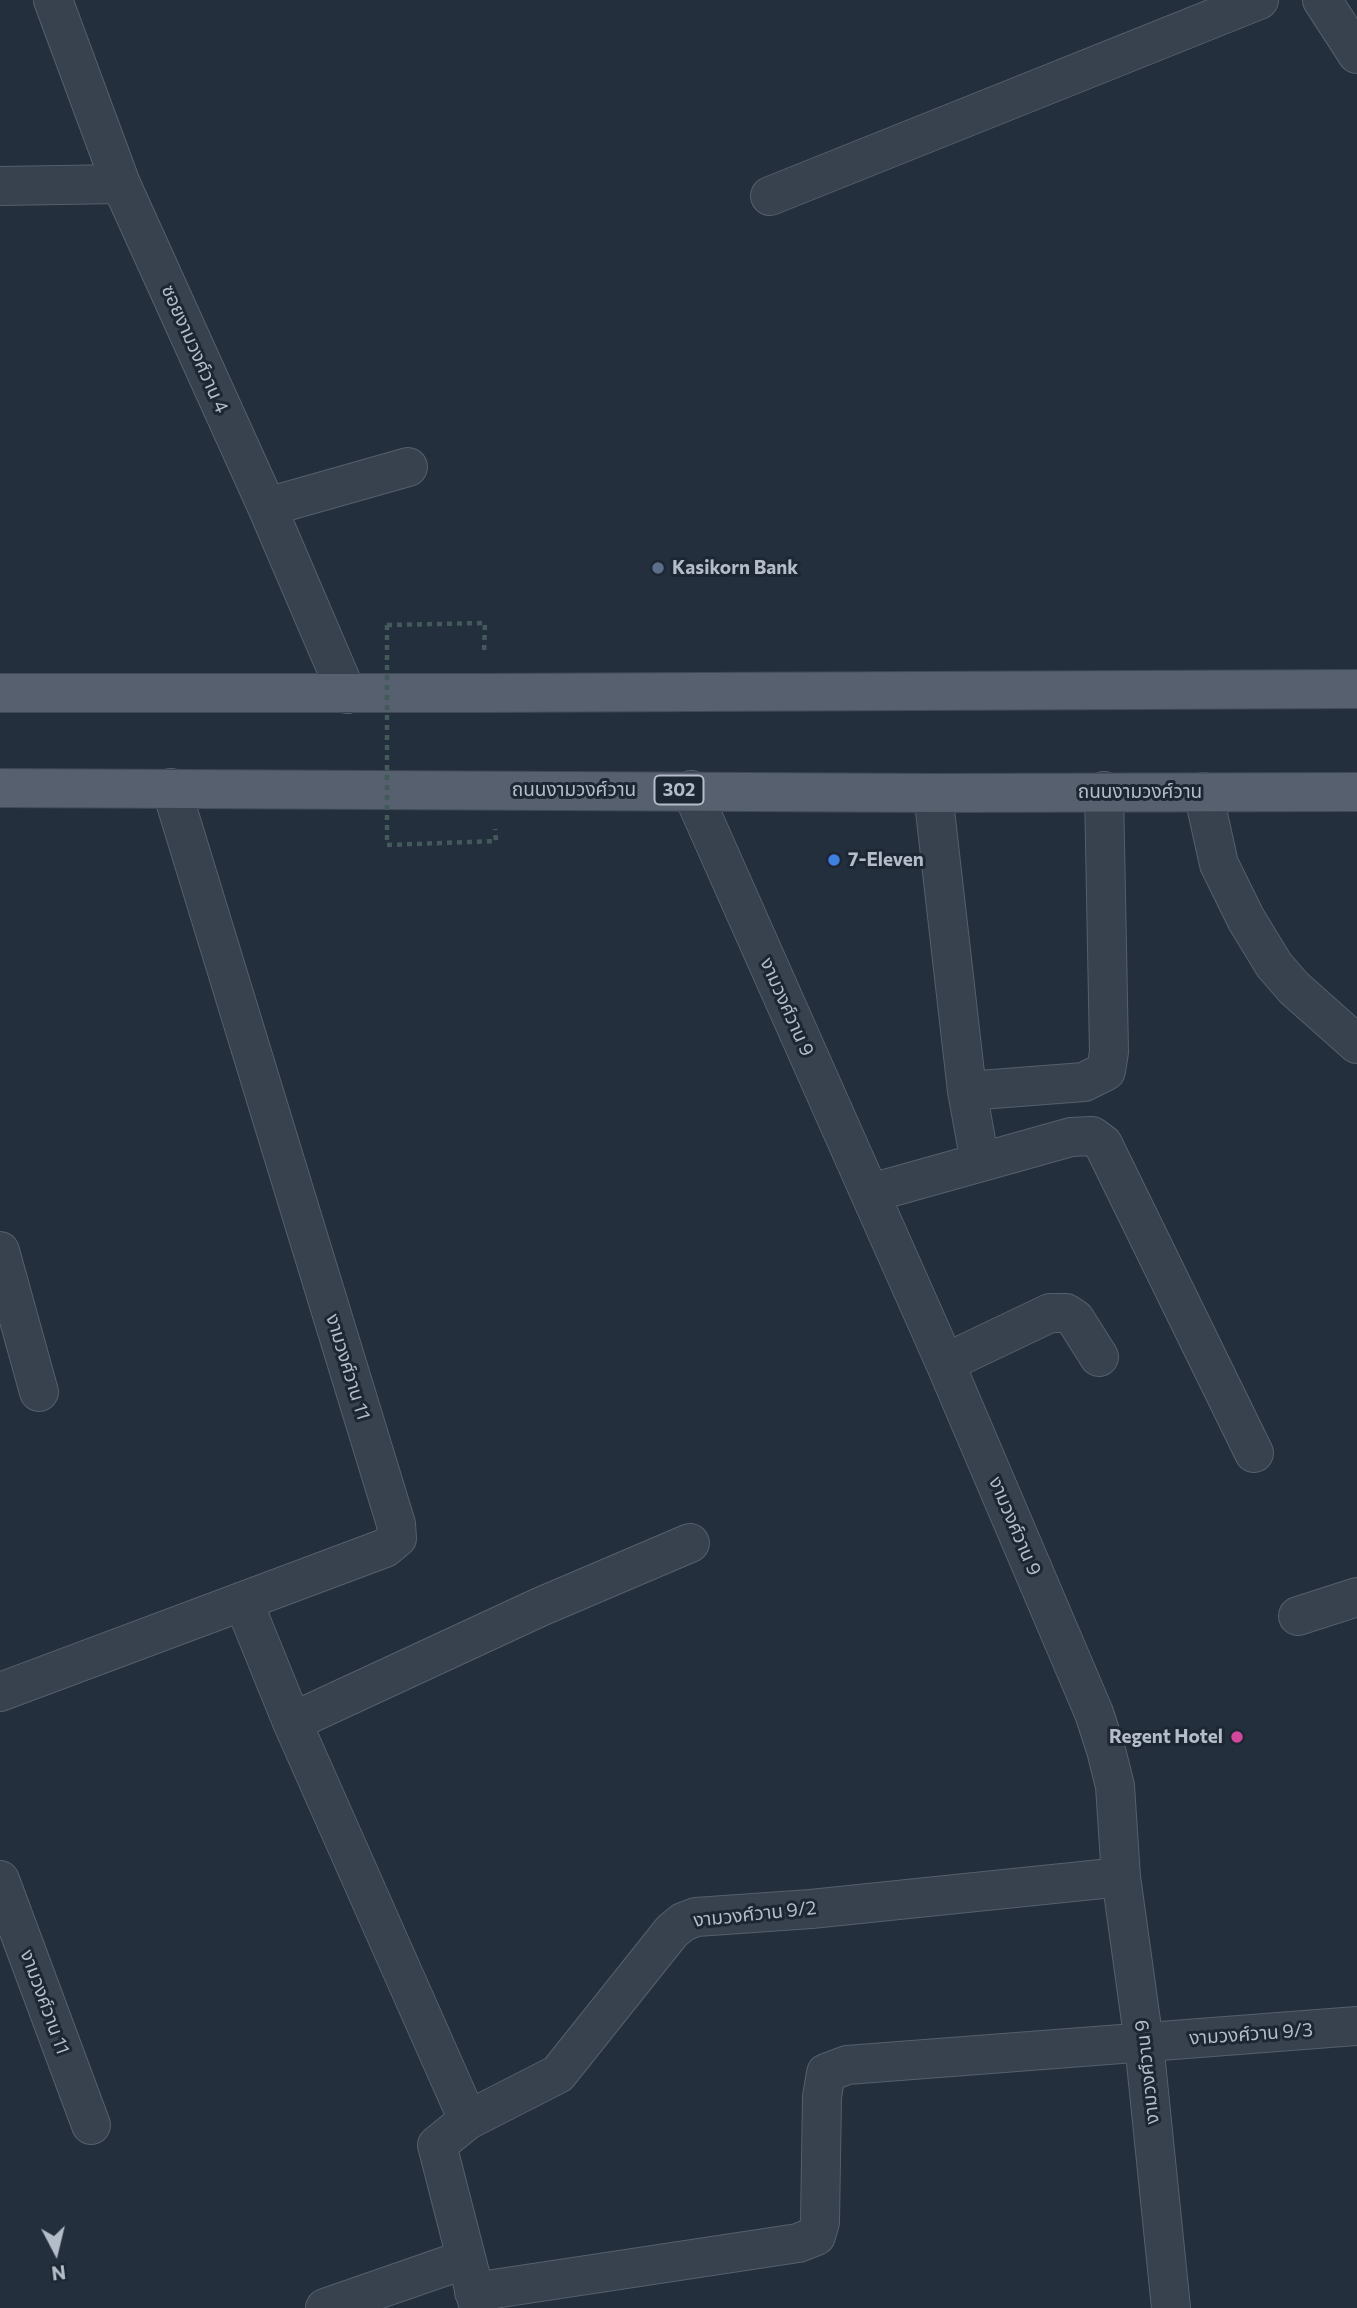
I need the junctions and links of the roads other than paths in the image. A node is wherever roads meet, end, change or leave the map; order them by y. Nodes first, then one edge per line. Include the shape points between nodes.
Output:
1 (53, 0) edge
2 (1259, 0) edge
3 (1322, 0) edge
4 (1357, 54) edge
5 (121, 184) junction
6 (0, 186) edge
7 (770, 196) dead end
8 (408, 467) dead end
9 (267, 507) junction
10 (1357, 689) edge
11 (0, 693) edge
12 (347, 694) junction
13 (0, 788) edge
14 (171, 788) junction
15 (691, 790) junction
16 (1104, 792) junction
17 (1203, 792) junction
18 (1357, 792) edge
19 (933, 793) junction
20 (1357, 1044) edge
21 (967, 1091) junction
22 (980, 1162) junction
23 (871, 1193) junction
24 (0, 1251) edge
25 (1098, 1357) dead end
26 (945, 1363) junction
27 (39, 1392) dead end
28 (1254, 1453) dead end
29 (690, 1544) dead end
30 (1357, 1597) edge
31 (243, 1601) junction
32 (1298, 1616) dead end
33 (0, 1692) edge
34 (292, 1722) junction
35 (1121, 1877) junction
36 (0, 1880) edge
37 (1357, 2026) edge
38 (1144, 2043) junction
39 (468, 2120) junction
40 (91, 2125) dead end
41 (473, 2286) edge
42 (325, 2308) edge
43 (1171, 2308) edge

1 - 5 street, ซอยงามวงศ์วาน 4
2 - 7 street
3 - 4 street
5 - 6 street
5 - 9 street, ซอยงามวงศ์วาน 4
8 - 9 street
9 - 12 street, ซอยงามวงศ์วาน 4
10 - 12 main road
11 - 12 main road
13 - 14 main road, ถนนงามวงศ์วาน / 302
14 - 15 main road, ถนนงามวงศ์วาน / 302
14 - 31 street, งามวงศ์วาน 11 via 396,1524 397,1538 385,1548
15 - 19 main road, ถนนงามวงศ์วาน / 302
15 - 23 street, งามวงศ์วาน 9
16 - 17 main road, ถนนงามวงศ์วาน / 302
16 - 19 main road, ถนนงามวงศ์วาน / 302
16 - 21 street via 1106,1071 1084,1082
17 - 18 main road, ถนนงามวงศ์วาน / 302
17 - 20 street via 1219,864 1274,965
19 - 21 street
21 - 22 street
22 - 23 street
22 - 28 street via 1071,1136 1092,1136 1103,1144
23 - 26 street, งามวงศ์วาน 9
24 - 27 street
25 - 26 street via 1075,1319 1066,1313 1049,1313
26 - 35 street, งามวงศ์วาน 9 via 1107,1750 1115,1786
29 - 34 street via 540,1607
30 - 32 street
31 - 33 street, งามวงศ์วาน 11
31 - 34 street
34 - 39 street
35 - 38 street, งามวงศ์วาน 9
35 - 39 street, งามวงศ์วาน 9/2 via 696,1917 672,1931 558,2074
36 - 40 street, งามวงศ์วาน 11
37 - 38 street, งามวงศ์วาน 9/3
38 - 41 street, งามวงศ์วาน 9/3 via 847,2066 826,2073 816,2236 798,2243
38 - 43 street, งามวงศ์วาน 9
39 - 41 street, งามวงศ์วาน 9/2 via 437,2145
41 - 42 street

